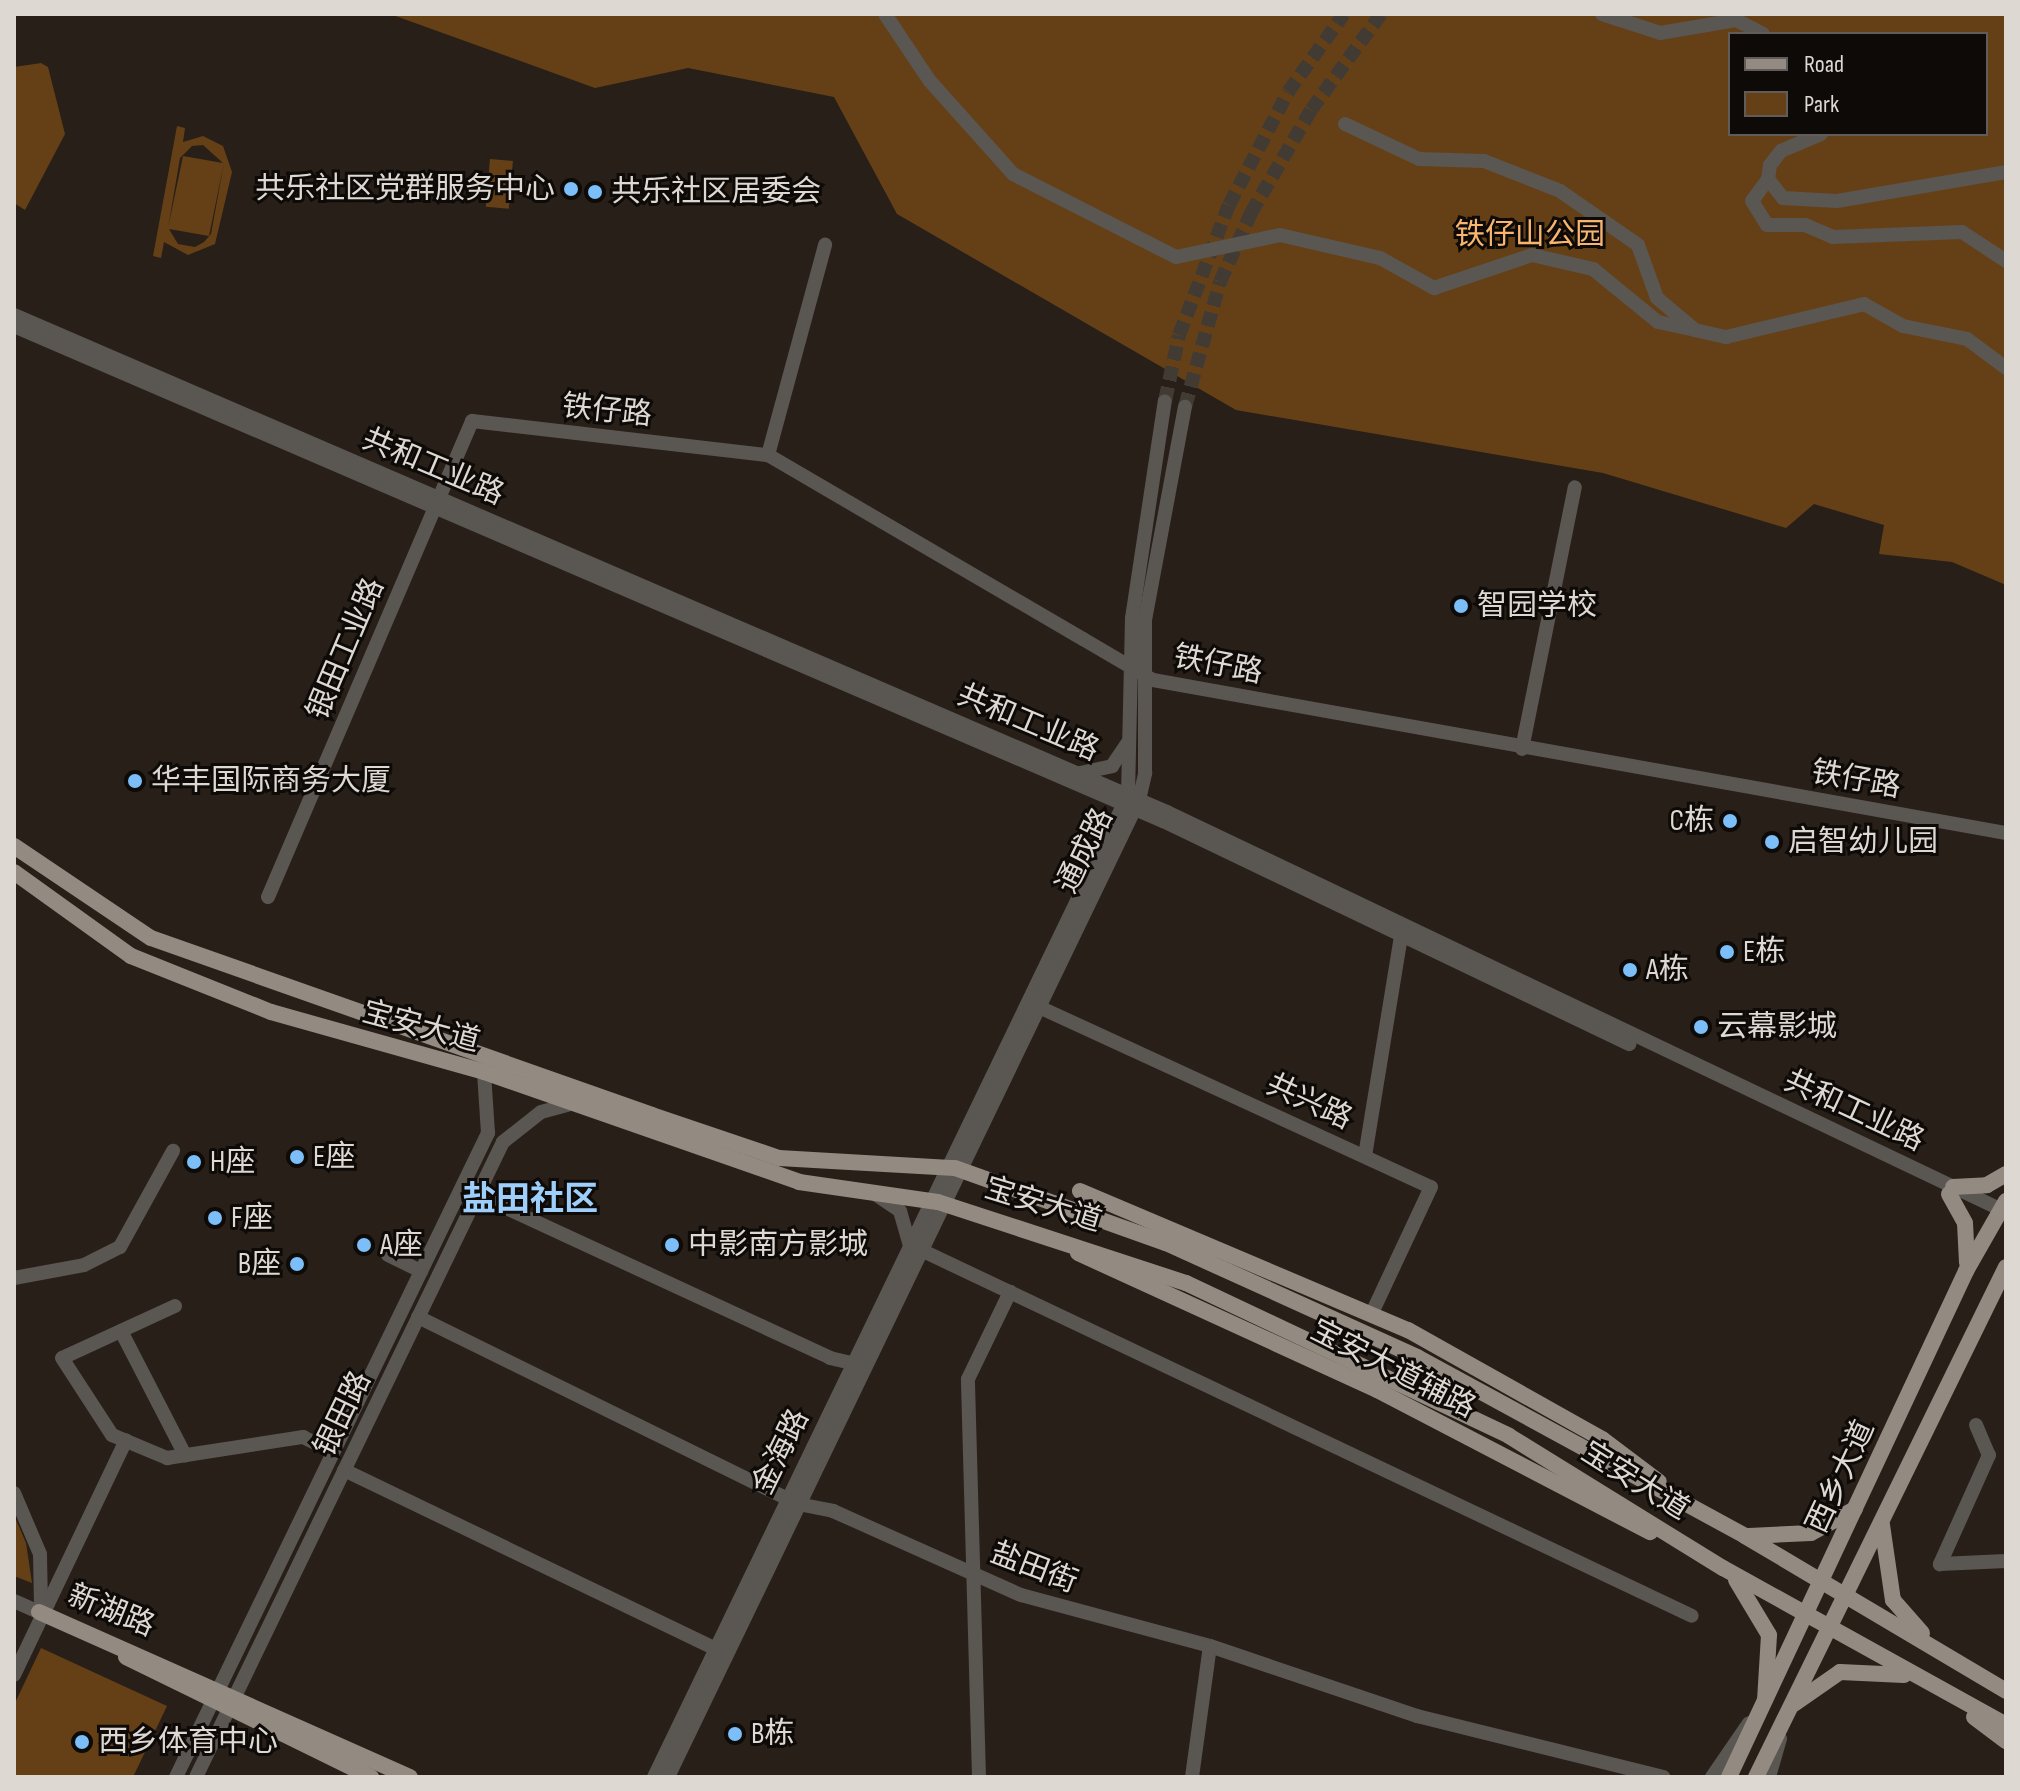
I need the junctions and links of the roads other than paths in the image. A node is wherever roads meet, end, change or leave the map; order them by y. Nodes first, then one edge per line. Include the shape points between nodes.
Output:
1 (1602, 14) edge
2 (880, 15) edge
3 (1759, 32) edge
4 (1345, 124) dead end
5 (1816, 136) edge
6 (2006, 172) edge
7 (1768, 179) junction
8 (825, 245) dead end
9 (2006, 261) edge
10 (14, 315) edge
11 (14, 326) edge
12 (1695, 330) junction
13 (2006, 368) edge
14 (1165, 401) tunnel mouth
15 (1185, 407) tunnel mouth
16 (472, 421) joint
17 (768, 455) junction
18 (1575, 487) dead end
19 (437, 503) junction
20 (1130, 737) junction
21 (1522, 749) junction
22 (1077, 773) junction
23 (1131, 802) junction
24 (2006, 833) edge
25 (14, 846) edge
26 (14, 872) edge
27 (14, 881) edge
28 (40, 895) junction
29 (268, 897) dead end
30 (1401, 935) junction
31 (1039, 1007) junction
32 (484, 1072) junction
33 (568, 1105) junction
34 (488, 1133) junction
35 (503, 1142) junction
36 (173, 1151) dead end
37 (1365, 1156) junction
38 (957, 1161) junction
39 (2006, 1174) edge
40 (1080, 1191) dead end
41 (1951, 1191) junction
42 (871, 1193) junction
43 (478, 1195) junction
44 (937, 1202) junction
45 (2003, 1212) edge
46 (915, 1248) junction
47 (388, 1255) dead end
48 (2006, 1267) edge
49 (421, 1271) junction
50 (1966, 1271) junction
51 (14, 1278) edge
52 (2000, 1286) edge
53 (1010, 1292) junction
54 (175, 1306) dead end
55 (1372, 1313) junction
56 (418, 1317) junction
57 (121, 1331) junction
58 (859, 1364) junction
59 (1976, 1425) dead end
60 (126, 1440) junction
61 (334, 1452) junction
62 (185, 1455) junction
63 (344, 1470) junction
64 (14, 1493) edge
65 (1671, 1496) junction
66 (793, 1501) junction
67 (1859, 1506) junction
68 (1882, 1520) junction
69 (1745, 1536) junction
70 (2006, 1561) edge
71 (1723, 1568) junction
72 (975, 1575) junction
73 (1821, 1582) junction
74 (1845, 1596) junction
75 (14, 1601) edge
76 (39, 1612) junction
77 (1806, 1615) junction
78 (1692, 1616) dead end
79 (1828, 1626) junction
80 (1210, 1646) junction
81 (1939, 1650) junction
82 (721, 1651) junction
83 (14, 1675) edge
84 (1921, 1678) junction
85 (2006, 1681) edge
86 (2006, 1691) edge
87 (216, 1694) junction
88 (236, 1694) junction
89 (1765, 1700) junction
90 (1790, 1707) junction
91 (228, 1710) junction
92 (2006, 1725) edge
93 (2006, 1741) edge
94 (176, 1777) edge
95 (196, 1777) edge
96 (371, 1777) edge
97 (410, 1777) edge
98 (654, 1777) edge
99 (668, 1777) edge
100 (979, 1777) edge
101 (1192, 1777) edge
102 (1664, 1777) edge
103 (1712, 1777) edge
104 (1729, 1777) edge
105 (1756, 1777) edge
106 (1769, 1777) edge

1 - 3 street via 1660,33 1736,20
2 - 12 street via 1013,174 1176,257 1280,235 1380,258 1434,288 1532,255 1593,269 1658,322
4 - 12 street via 1419,159 1484,161 1560,191 1638,245 1657,298
5 - 7 street via 1781,151
6 - 7 street via 1837,201 1783,198
7 - 9 street via 1752,201 1767,225 1805,225 1833,237 1962,232
8 - 17 street
10 - 19 street, 共和工业路
11 - 19 street, 共和工业路
12 - 13 street via 1726,337 1864,304 1903,326 1967,339
14 - 20 street, 通成路 via 1132,618
15 - 23 street, 通成路 via 1145,620 1145,773
16 - 17 street, 铁仔路
16 - 19 street, 银田工业路
17 - 21 street, 铁仔路, bridge via 996,583 1153,680
18 - 21 street
19 - 22 street, 共和工业路
19 - 23 street, 共和工业路
19 - 29 street, 银田工业路
20 - 22 street via 1112,766
20 - 23 street, 通成路
21 - 24 street, 铁仔路
22 - 23 street, 共和工业路
23 - 30 street, 共和工业路
23 - 31 street, 通成路
23 - 38 street, 通成路
23 - 41 street, 共和工业路
25 - 38 main road, 宝安大道 via 151,938 779,1158
26 - 28 main road, 宝安大道
27 - 28 main road
28 - 32 main road, 宝安大道 via 145,961 387,1050
30 - 37 street
30 - 41 street, 共和工业路
31 - 37 street, 共兴路
31 - 38 street, 通成路
32 - 33 main road, 宝安大道
32 - 34 street, 银田路
33 - 35 street, 银田路 via 541,1112
33 - 42 main road, 宝安大道 via 799,1182
34 - 35 street via 501,1129
34 - 49 street, 银田路
35 - 43 street, 银田路
36 - 51 street via 120,1247 84,1265
37 - 55 street, 共兴路 via 1431,1187
38 - 44 street, 金海路
38 - 65 main road, 宝安大道 via 1313,1306
39 - 41 main road via 1987,1185
40 - 55 main road, 宝安大道辅路
41 - 45 street, 共和工业路
41 - 50 main road via 1965,1223
42 - 44 main road, 宝安大道
42 - 46 street via 900,1211
43 - 56 street, 银田路
43 - 58 street
44 - 46 street, 金海路
44 - 71 main road, 宝安大道 via 1186,1283 1402,1380 1509,1436
45 - 50 main road, 西乡大道
46 - 53 street
46 - 58 street, 金海路
47 - 49 street
48 - 52 main road, 西乡大道
49 - 61 street, 银田路
50 - 67 main road, 西乡大道
52 - 68 main road, 西乡大道
53 - 72 street via 968,1379
53 - 78 street
54 - 57 street
55 - 65 main road, 宝安大道辅路 via 1602,1439
56 - 63 street, 银田路
56 - 66 street, 盐田街
57 - 60 street via 62,1358 112,1435
57 - 62 street
58 - 66 street, 金海路
59 - 70 street via 1989,1455 1940,1564
60 - 62 street via 167,1458
60 - 76 street
61 - 62 street via 303,1437
61 - 87 street, 银田路
63 - 82 street
63 - 88 street, 银田路
64 - 76 street via 40,1554
65 - 69 main road, 宝安大道
66 - 72 street, 盐田街 via 833,1511
66 - 82 street, 金海路
67 - 69 main road via 1811,1533
67 - 73 main road, 西乡大道
68 - 74 main road, 西乡大道
68 - 81 main road via 1893,1600
69 - 73 main road, 宝安大道
71 - 77 main road, 宝安大道
71 - 89 main road via 1765,1623
72 - 80 street, 盐田街 via 1074,1612
72 - 100 street
73 - 74 main road, 宝安大道
73 - 77 main road, 西乡大道
74 - 79 main road, 西乡大道
74 - 81 main road, 宝安大道
75 - 76 street
76 - 83 street
76 - 87 main road, 新湖路
77 - 79 main road, 宝安大道
77 - 89 main road, 西乡大道
79 - 84 main road, 宝安大道
79 - 90 main road, 西乡大道
80 - 101 street
80 - 102 street, 盐田街 via 1417,1716
81 - 85 main road
81 - 86 main road, 宝安大道
82 - 98 street, 金海路
82 - 99 street, 金海路
84 - 90 main road via 1852,1669
84 - 92 main road, 宝安大道
84 - 93 main road
87 - 88 main road, 新湖路
87 - 91 main road, 新湖路
87 - 94 street, 银田路
88 - 91 street, 银田路
88 - 97 main road, 新湖路
89 - 103 street
89 - 104 main road, 西乡大道
90 - 105 main road, 西乡大道
90 - 106 street
91 - 95 street, 银田路
91 - 96 main road, 新湖路

